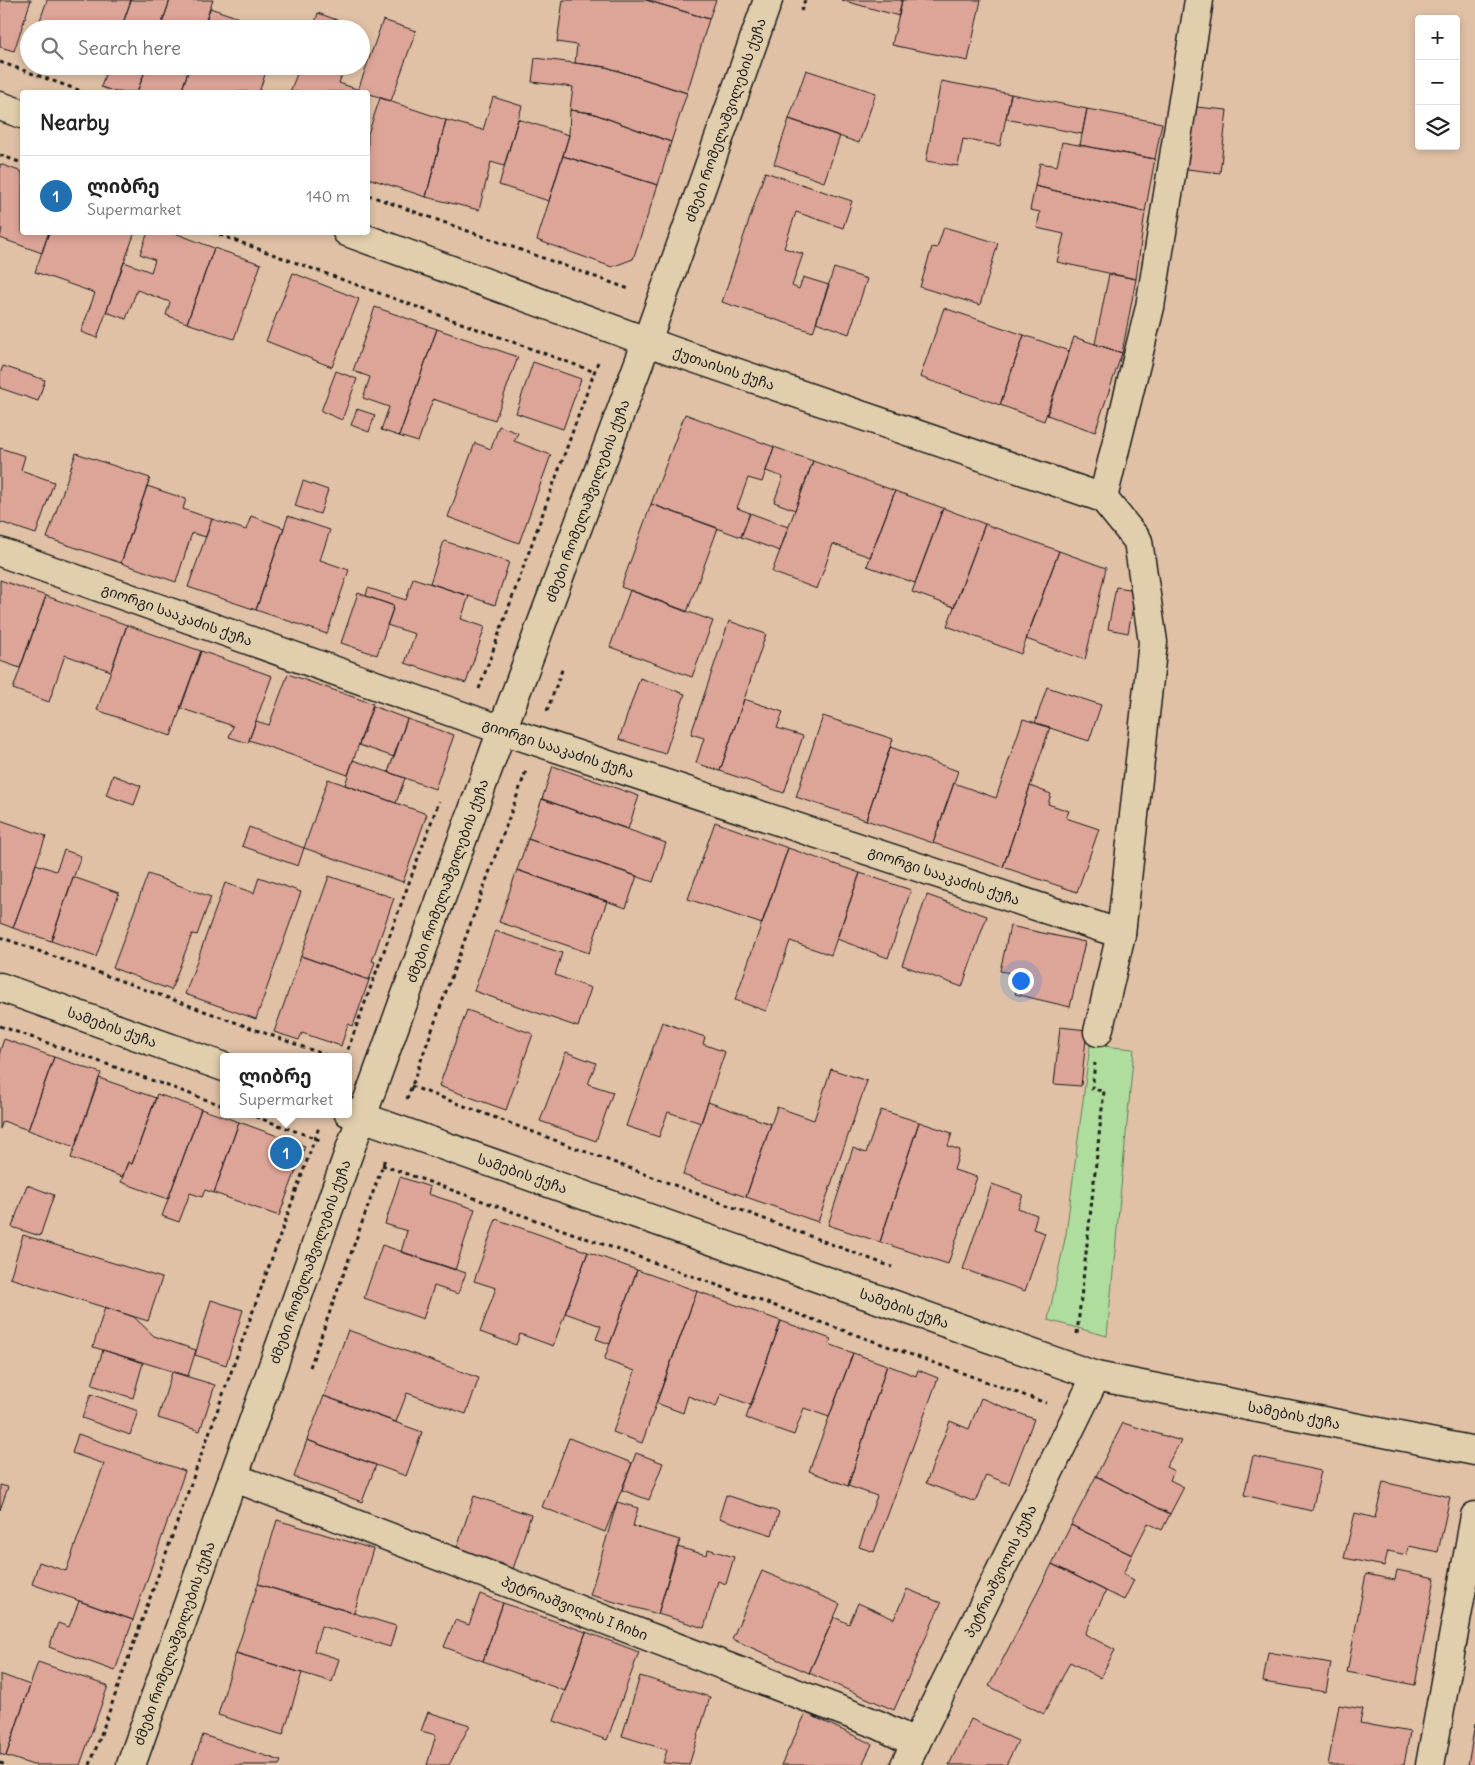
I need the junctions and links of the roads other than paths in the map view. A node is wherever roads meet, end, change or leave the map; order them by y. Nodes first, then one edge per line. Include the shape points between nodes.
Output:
1 (768, 0) edge
2 (1199, 0) edge
3 (0, 106) edge
4 (20, 113) edge
5 (355, 235) edge
6 (647, 341) junction
7 (1103, 498) junction
8 (0, 552) edge
9 (502, 730) junction
10 (1121, 934) junction
11 (0, 987) edge
12 (1098, 1032) road end
13 (220, 1066) edge
14 (355, 1115) edge
15 (1096, 1376) junction
16 (1475, 1452) edge
17 (233, 1477) junction
18 (1475, 1516) edge
19 (911, 1754) edge
20 (131, 1765) edge
21 (1430, 1765) edge

1 - 6 street, ძმები რომელაშვილების ქუჩა
2 - 7 street via 1150,307
3 - 4 street
5 - 6 street, ქუთაისის ქუჩა
6 - 7 street, ქუთაისის ქუჩა
6 - 9 street, ძმები რომელაშვილების ქუჩა
7 - 10 street via 1138,541 1153,642
8 - 9 street, გიორგი სააკაძის ქუჩა
9 - 10 street, გიორგი სააკაძის ქუჩა
9 - 14 street, ძმები რომელაშვილების ქუჩა via 377,1074
10 - 12 street
11 - 13 street, სამების ქუჩა
14 - 15 street, სამების ქუჩა
14 - 17 street, ძმები რომელაშვილების ქუჩა via 349,1152
15 - 16 street, სამების ქუჩა
15 - 19 street, პეტრიაშვილის ქუჩა
17 - 19 street, პეტრიაშვილის I ჩიხი via 870,1722
17 - 20 street, ძმები რომელაშვილების ქუჩა
18 - 21 street

